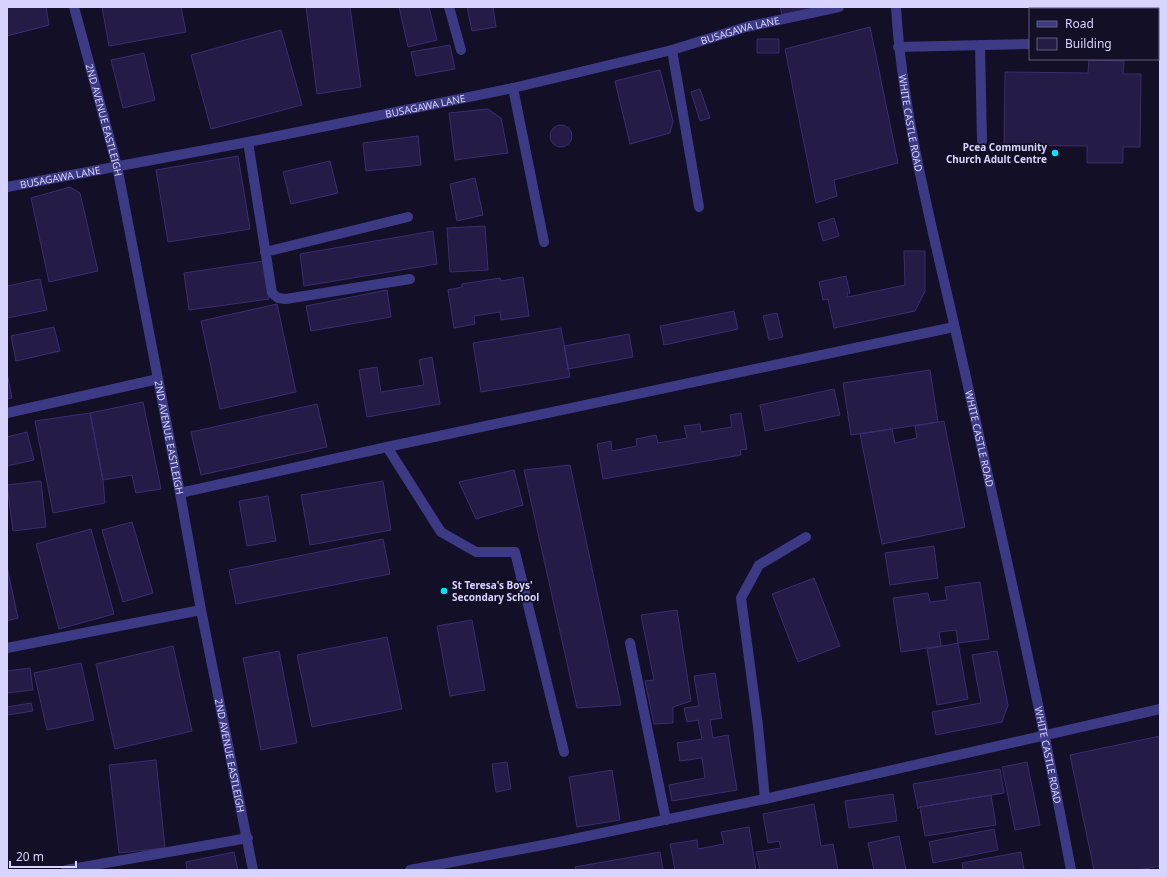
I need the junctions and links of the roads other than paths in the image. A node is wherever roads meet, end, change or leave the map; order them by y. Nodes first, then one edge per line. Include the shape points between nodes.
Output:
1 (74, 7) edge
2 (450, 7) edge
3 (839, 7) edge
4 (896, 7) edge
5 (1029, 44) edge
6 (980, 45) junction
7 (898, 47) junction
8 (461, 50) dead end
9 (672, 50) junction
10 (513, 88) junction
11 (248, 142) junction
12 (982, 142) dead end
13 (117, 166) junction
14 (7, 187) edge
15 (699, 207) dead end
16 (408, 217) dead end
17 (544, 242) dead end
18 (265, 252) junction
19 (410, 279) dead end
20 (954, 327) junction
21 (158, 379) junction
22 (7, 413) edge
23 (387, 447) junction
24 (180, 493) junction
25 (806, 537) dead end
26 (201, 610) junction
27 (630, 643) dead end
28 (7, 648) edge
29 (1160, 709) edge
30 (1046, 736) junction
31 (564, 752) dead end
32 (765, 799) junction
33 (666, 820) junction
34 (248, 838) junction
35 (66, 870) edge
36 (253, 870) edge
37 (410, 870) edge
38 (1071, 870) edge

1 - 13 street, 2ND AVENUE EASTLEIGH
2 - 8 street
3 - 9 street, BUSAGAWA LANE via 746,27
4 - 7 street, WHITE CASTLE ROAD
5 - 6 street
6 - 7 street
6 - 12 street
7 - 20 street, WHITE CASTLE ROAD via 927,211
9 - 10 street, BUSAGAWA LANE
9 - 15 street
10 - 11 street, BUSAGAWA LANE
10 - 17 street
11 - 13 street, BUSAGAWA LANE
11 - 18 street
13 - 14 street, BUSAGAWA LANE
13 - 21 street, 2ND AVENUE EASTLEIGH
16 - 18 street
18 - 19 street via 272,293 278,298 286,299
20 - 23 street
20 - 30 street, WHITE CASTLE ROAD
21 - 22 street
21 - 24 street, 2ND AVENUE EASTLEIGH
23 - 24 street
23 - 31 street via 442,532 476,552 515,552
24 - 26 street, 2ND AVENUE EASTLEIGH
25 - 32 street via 759,566 741,598
26 - 28 street
26 - 34 street, 2ND AVENUE EASTLEIGH
27 - 33 street
29 - 30 street
30 - 32 street
30 - 38 street, WHITE CASTLE ROAD
32 - 33 street
33 - 37 street
34 - 35 street
34 - 36 street, 2ND AVENUE EASTLEIGH

